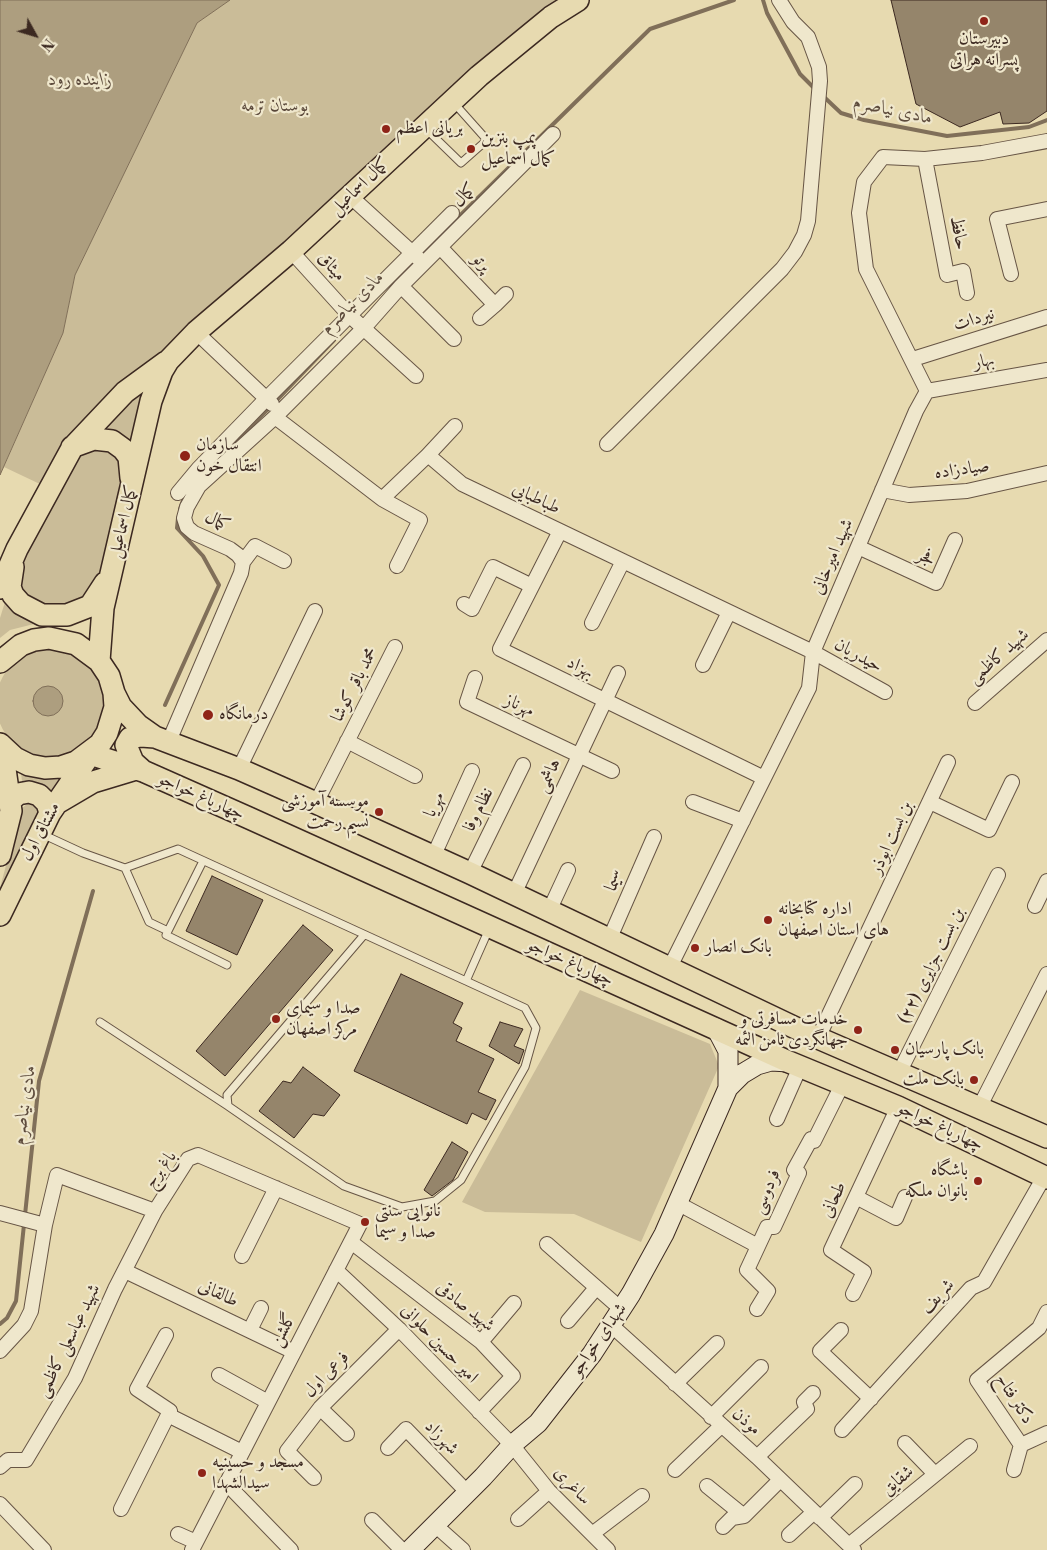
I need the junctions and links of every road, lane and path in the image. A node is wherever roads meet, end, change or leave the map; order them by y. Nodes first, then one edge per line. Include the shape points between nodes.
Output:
1 (578, 0) edge
2 (779, 0) edge
3 (452, 101) junction
4 (425, 128) junction
5 (553, 134) dead end
6 (1047, 141) edge
7 (924, 159) junction
8 (350, 196) junction
9 (1047, 208) edge
10 (452, 213) dead end
11 (440, 247) junction
12 (291, 252) junction
13 (412, 252) junction
14 (423, 263) junction
15 (1011, 274) dead end
16 (401, 286) junction
17 (968, 293) dead end
18 (506, 294) dead end
19 (495, 305) junction
20 (349, 315) junction
21 (1047, 317) edge
22 (480, 318) dead end
23 (363, 329) junction
24 (196, 332) junction
25 (454, 339) dead end
26 (170, 359) junction
27 (912, 359) junction
28 (1047, 370) edge
29 (416, 376) dead end
30 (927, 391) junction
31 (266, 399) junction
32 (277, 415) junction
33 (455, 426) dead end
34 (607, 444) dead end
35 (72, 448) junction
36 (428, 455) junction
37 (1047, 473) edge
38 (882, 490) junction
39 (178, 493) dead end
40 (131, 494) junction
41 (382, 499) junction
42 (560, 531) junction
43 (955, 540) dead end
44 (858, 547) junction
45 (17, 549) junction
46 (284, 561) dead end
47 (622, 561) junction
48 (243, 562) junction
49 (397, 566) dead end
50 (112, 570) junction
51 (532, 586) junction
52 (0, 588) edge
53 (464, 604) dead end
54 (316, 611) dead end
55 (729, 612) junction
56 (592, 623) dead end
57 (1047, 640) edge
58 (395, 647) dead end
59 (813, 652) junction
60 (99, 661) junction
61 (0, 662) edge
62 (703, 665) dead end
63 (618, 673) dead end
64 (475, 678) dead end
65 (885, 692) dead end
66 (114, 693) junction
67 (604, 700) junction
68 (975, 702) dead end
69 (162, 739) junction
70 (347, 741) junction
71 (1, 746) edge
72 (90, 754) junction
73 (579, 755) junction
74 (948, 762) dead end
75 (523, 764) dead end
76 (239, 769) junction
77 (139, 770) junction
78 (472, 770) dead end
79 (612, 771) dead end
80 (415, 776) dead end
81 (764, 778) junction
82 (1012, 782) dead end
83 (10, 801) junction
84 (316, 802) junction
85 (693, 802) dead end
86 (930, 802) junction
87 (52, 809) junction
88 (743, 821) junction
89 (39, 832) junction
90 (654, 837) dead end
91 (0, 855) edge
92 (433, 857) junction
93 (202, 861) junction
94 (125, 868) junction
95 (568, 870) dead end
96 (470, 872) junction
97 (998, 875) dead end
98 (1047, 882) edge
99 (514, 894) junction
100 (1035, 906) dead end
101 (549, 911) junction
102 (0, 915) edge
103 (490, 927) junction
104 (168, 931) junction
105 (364, 935) junction
106 (609, 940) junction
107 (227, 965) dead end
108 (670, 969) junction
109 (1047, 974) edge
110 (466, 981) junction
111 (731, 998) junction
112 (100, 1022) dead end
113 (716, 1028) junction
114 (810, 1034) junction
115 (794, 1065) junction
116 (899, 1073) junction
117 (842, 1085) junction
118 (728, 1088) junction
119 (228, 1106) junction
120 (898, 1107) junction
121 (979, 1108) junction
122 (777, 1119) dead end
123 (1047, 1137) edge
124 (1045, 1178) edge
125 (276, 1188) junction
126 (856, 1197) junction
127 (905, 1197) dead end
128 (677, 1203) junction
129 (155, 1211) junction
130 (4, 1215) edge
131 (360, 1224) joint
132 (45, 1225) junction
133 (351, 1242) junction
134 (547, 1244) dead end
135 (758, 1246) junction
136 (242, 1256) dead end
137 (336, 1270) junction
138 (125, 1271) junction
139 (596, 1288) junction
140 (853, 1294) dead end
141 (514, 1303) dead end
142 (260, 1308) dead end
143 (621, 1309) junction
144 (756, 1309) dead end
145 (1047, 1312) edge
146 (568, 1321) dead end
147 (610, 1325) junction
148 (399, 1329) junction
149 (250, 1330) junction
150 (841, 1330) dead end
151 (166, 1335) dead end
152 (481, 1342) junction
153 (717, 1343) dead end
154 (0, 1351) edge
155 (294, 1352) junction
156 (761, 1367) dead end
157 (219, 1375) dead end
158 (675, 1384) junction
159 (812, 1393) dead end
160 (870, 1399) junction
161 (268, 1402) junction
162 (320, 1408) junction
163 (479, 1412) junction
164 (168, 1415) junction
165 (716, 1422) junction
166 (842, 1430) dead end
167 (1047, 1433) edge
168 (347, 1434) dead end
169 (905, 1443) dead end
170 (512, 1445) junction
171 (1021, 1445) junction
172 (970, 1446) dead end
173 (388, 1448) dead end
174 (242, 1452) junction
175 (757, 1458) junction
176 (0, 1467) edge
177 (675, 1470) dead end
178 (1014, 1470) dead end
179 (935, 1474) junction
180 (314, 1478) dead end
181 (780, 1480) junction
182 (226, 1483) junction
183 (855, 1484) dead end
184 (707, 1486) dead end
185 (549, 1491) junction
186 (468, 1493) junction
187 (642, 1496) dead end
188 (0, 1504) edge
189 (121, 1509) dead end
190 (817, 1515) junction
191 (744, 1516) junction
192 (518, 1519) dead end
193 (372, 1520) dead end
194 (435, 1526) junction
195 (723, 1526) dead end
196 (178, 1534) dead end
197 (592, 1534) junction
198 (789, 1535) dead end
199 (194, 1546) edge
200 (852, 1548) edge
201 (44, 1550) edge
202 (291, 1550) edge
203 (402, 1550) edge
204 (410, 1550) edge
205 (463, 1550) edge
206 (608, 1550) edge

1 - 3 main road, کمال اسماعیل via 517,43
2 - 34 street via 793,22 808,37 819,67 808,221 795,252 782,269
3 - 4 main road, کمال اسماعیل
3 - 4 lane via 487,140 461,163
4 - 8 main road, کمال اسماعیل
5 - 11 street, کمال
6 - 7 street
7 - 17 street, حافظ via 946,275 963,272
7 - 27 street via 882,157 864,182 859,213 866,268
8 - 12 main road, کمال اسماعیل
8 - 13 street
9 - 15 street via 997,219
10 - 13 street
11 - 14 street, کمال
11 - 19 street, پرتو
12 - 20 street, میثاق
12 - 24 main road, کمال اسماعیل
13 - 14 street
13 - 20 street
14 - 16 street, کمال
16 - 23 street, کمال
16 - 25 street
18 - 19 street
19 - 22 street
20 - 23 street, میثاق
20 - 31 street
21 - 27 street, نیردات
23 - 29 street, میثاق
23 - 32 street, کمال
24 - 26 main road, کمال اسماعیل
24 - 31 street
26 - 35 main road, کمال اسماعیل via 125,392
26 - 40 main road, کمال اسماعیل via 151,401
27 - 30 street
28 - 30 street, بهار
30 - 38 street, شهید امیرخانی
31 - 32 street
31 - 39 street
32 - 41 street
32 - 48 street, کمال via 199,486 184,518 194,533 230,549
33 - 36 street
35 - 40 main road via 94,439 112,441 124,449 131,466
35 - 45 main road, کمال اسماعیل
36 - 41 street
36 - 42 street, طباطبایی via 462,484
37 - 38 street, صیادزاده via 967,491 909,494
38 - 44 street, شهید امیرخانی
40 - 50 main road, کمال اسماعیل
41 - 49 street via 420,520
42 - 47 street, طباطبایی
42 - 51 street, بهزاد
43 - 44 street, فجر via 936,583
44 - 59 street, شهید امیرخانی
45 - 50 main road via 10,587 21,604 42,615 67,615 90,606
45 - 52 main road, کمال اسماعیل
46 - 48 street via 255,546
47 - 55 street, طباطبایی
47 - 56 street
48 - 69 street via 241,573
50 - 60 main road, کمال اسماعیل via 100,624
51 - 53 street via 493,568 472,609
51 - 67 street, بهزاد via 500,650
54 - 76 street
55 - 59 street, طباطبایی
55 - 62 street
57 - 68 street, شهید کاظمی
58 - 70 street, محمد باقر کوشا
59 - 65 street, حیدریان
59 - 81 street, شهید امیرخانی via 809,688
60 - 61 main road via 76,644 49,638 21,645
60 - 66 main road via 109,676
63 - 67 street, هاشمی
64 - 73 street, مهرناز via 466,702
66 - 69 main road, چهارباغ خواجو via 128,715
66 - 72 main road, مشتاق اول via 114,714 107,733
67 - 73 street, هاشمی
67 - 81 street, بهزاد
69 - 76 main road, چهارباغ خواجو
69 - 77 main road via 130,738 126,745
70 - 80 street, محمد باقر کوشا
70 - 84 street, محمد باقر کوشا
71 - 72 main road via 22,761 45,768 61,767
71 - 83 main road, مشتاق اول
72 - 77 main road, چهارباغ خواجو
72 - 87 main road, مشتاق اول
73 - 79 street
73 - 99 street, هاشمی
74 - 86 street, بن بست ابوذر
75 - 96 street, نظام وفا
76 - 84 main road, چهارباغ خواجو
77 - 87 main road via 93,782
77 - 103 main road, چهارباغ خواجو
78 - 92 street, مهریا
81 - 88 street, شهید امیرخانی
82 - 86 street via 989,830
83 - 87 main road via 18,794 29,792 43,799
83 - 91 main road, مشتاق اول via 8,826
84 - 92 main road, چهارباغ خواجو
85 - 88 street
86 - 114 street, بن بست ابوذر
87 - 89 main road, مشتاق اول
88 - 108 street, شهید امیرخانی
89 - 94 lane
89 - 102 main road, مشتاق اول
90 - 106 street, سیما
92 - 96 main road, چهارباغ خواجو
93 - 94 lane via 178,849
93 - 104 lane
93 - 105 lane
94 - 104 lane via 149,922
95 - 101 street
96 - 99 main road, چهارباغ خواجو
97 - 116 street, بن بست جزایری (۲۲)
98 - 100 street
99 - 101 main road, چهارباغ خواجو
101 - 106 main road, چهارباغ خواجو
103 - 110 lane
103 - 113 main road, چهارباغ خواجو
104 - 107 lane via 166,936
105 - 110 lane
105 - 119 lane via 227,1095
106 - 108 main road, چهارباغ خواجو
108 - 111 main road, چهارباغ خواجو
109 - 121 street
110 - 119 lane via 525,1008 536,1028 525,1067 461,1180 434,1200 402,1207 344,1186
111 - 113 main road via 722,1001 715,1010
111 - 114 main road, چهارباغ خواجو
112 - 119 lane
113 - 115 main road, چهارباغ خواجو
113 - 118 main road via 728,1051
114 - 115 main road
114 - 116 main road, چهارباغ خواجو
115 - 117 main road, چهارباغ خواجو
115 - 118 main road via 771,1061 757,1065
115 - 122 street
116 - 121 main road, چهارباغ خواجو
117 - 120 main road, چهارباغ خواجو
117 - 135 street, فردوسی via 814,1141 811,1139 794,1170 799,1173 774,1227 768,1227
118 - 128 main road, شهدای خواجو
120 - 124 main road, چهارباغ خواجو
120 - 126 street, طحانی
121 - 123 main road, چهارباغ خواجو
124 - 160 street, شریف via 984,1282 971,1288
125 - 129 street, باغ برج via 198,1155 188,1159
125 - 131 street, باغ برج
125 - 136 street
126 - 127 street via 896,1218
126 - 140 street, طحانی via 831,1250 864,1272
128 - 135 street
128 - 143 main road, شهدای خواجو via 664,1234
129 - 132 street, باغ برج via 57,1175
129 - 138 street, شهید عباسعلی کاظمی
130 - 132 street
131 - 133 street, گلشن
132 - 154 street via 31,1311 24,1325
133 - 137 street, گلشن
133 - 152 street, شهید صادقی
134 - 139 street
135 - 144 street, فردوسی via 747,1270 768,1291
137 - 148 street, امیر حسین حلوانی
137 - 155 street, گلشن
138 - 149 street, طالقانی
138 - 176 street, شهید عباسعلی کاظمی via 75,1378 26,1460 8,1460
139 - 143 street
139 - 146 street
141 - 152 street
142 - 149 street
143 - 147 main road, شهدای خواجو
145 - 171 street, دکتر فتاح via 1039,1328 977,1380
147 - 158 street, موذن
147 - 170 main road, شهدای خواجو via 592,1354 538,1423
148 - 162 street, فرعی اول
148 - 163 street, امیر حسین حلوانی
149 - 155 street, طالقانی
150 - 160 street via 820,1351
151 - 164 street via 137,1388 170,1411
152 - 163 street, شهید صادقی via 513,1376
153 - 158 street
155 - 161 street, گلشن
156 - 165 street
157 - 161 street
158 - 165 street, موذن
159 - 175 street via 804,1402 807,1409
160 - 166 street, شریف
161 - 174 street, گلشن
162 - 168 street
162 - 180 street, فرعی اول via 287,1451
163 - 170 street, امیر حسین حلوانی
164 - 174 street
164 - 189 street
165 - 175 street, موذن
165 - 177 street
167 - 171 street, دکتر فتاح
169 - 179 street
170 - 185 street, ساغری
170 - 186 main road, شهدای خواجو
171 - 178 street
172 - 179 street, شقایق
173 - 186 street, شهرزاد via 406,1429
174 - 182 street, گلشن
175 - 181 street, موذن
179 - 200 street, شقایق
181 - 190 street, موذن
181 - 191 street
182 - 199 street, گلشن
182 - 202 street
183 - 190 street
184 - 191 street
185 - 192 street
185 - 197 street, ساغری
186 - 194 main road, شهدای خواجو
187 - 197 street
188 - 201 street
190 - 198 street
190 - 200 street, موذن
191 - 195 street via 732,1518
193 - 203 street
194 - 204 main road, شهدای خواجو
194 - 205 street
196 - 199 street
197 - 206 street, ساغری

